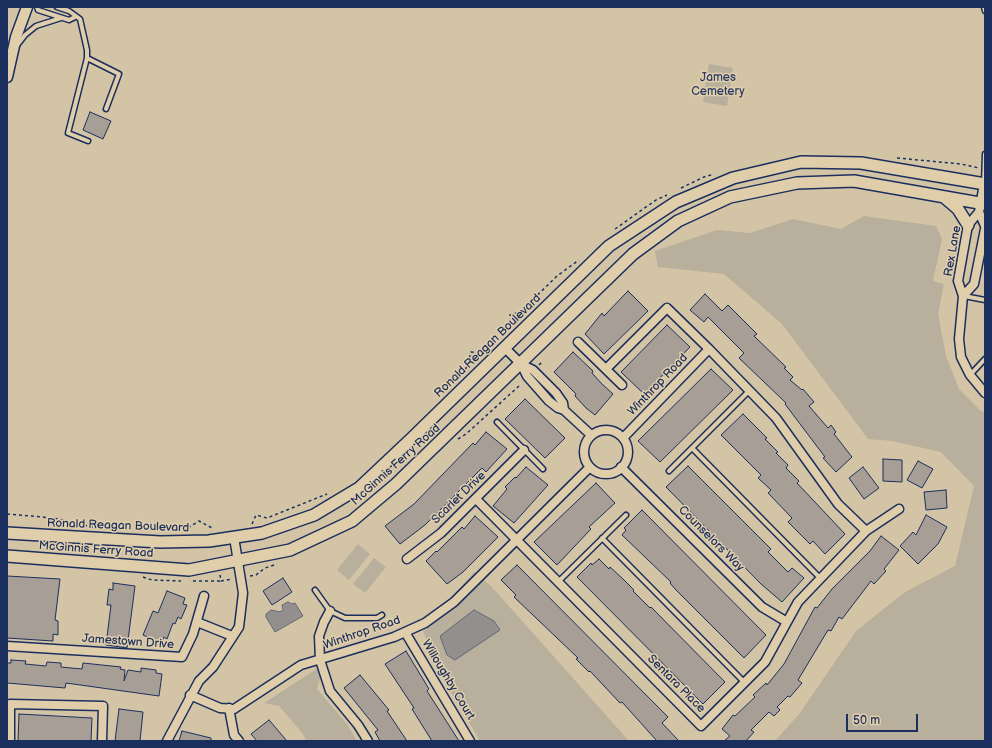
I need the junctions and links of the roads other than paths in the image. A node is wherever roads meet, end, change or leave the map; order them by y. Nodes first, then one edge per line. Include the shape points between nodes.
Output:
1 (27, 7) edge
2 (37, 7) edge
3 (58, 7) edge
4 (984, 7) edge
5 (68, 9) edge
6 (985, 11) edge
7 (75, 17) junction
8 (61, 18) junction
9 (13, 50) junction
10 (87, 58) junction
11 (7, 77) edge
12 (106, 109) dead end
13 (88, 141) dead end
14 (985, 154) edge
15 (984, 184) edge
16 (944, 196) junction
17 (981, 206) edge
18 (968, 225) junction
19 (985, 227) edge
20 (963, 296) junction
21 (985, 300) edge
22 (578, 342) dead end
23 (505, 348) junction
24 (709, 349) junction
25 (985, 359) edge
26 (521, 364) junction
27 (606, 369) junction
28 (970, 375) junction
29 (622, 385) dead end
30 (749, 391) junction
31 (985, 393) edge
32 (496, 422) dead end
33 (591, 435) junction
34 (623, 438) junction
35 (692, 448) junction
36 (524, 450) junction
37 (590, 467) junction
38 (621, 467) junction
39 (543, 469) dead end
40 (669, 471) dead end
41 (476, 499) junction
42 (899, 509) dead end
43 (626, 514) dead end
44 (7, 528) edge
45 (866, 531) junction
46 (7, 534) edge
47 (27, 535) junction
48 (234, 537) junction
49 (602, 538) junction
50 (516, 540) junction
51 (8, 556) edge
52 (406, 559) dead end
53 (238, 561) junction
54 (821, 579) junction
55 (558, 582) junction
56 (315, 590) dead end
57 (204, 596) dead end
58 (330, 611) junction
59 (382, 615) dead end
60 (197, 622) junction
61 (787, 622) junction
62 (405, 632) junction
63 (232, 636) junction
64 (7, 646) edge
65 (320, 660) junction
66 (744, 682) junction
67 (190, 695) junction
68 (230, 708) junction
69 (237, 740) edge
70 (10, 741) edge
71 (102, 741) edge
72 (167, 741) edge
73 (368, 741) edge
74 (470, 741) edge

1 - 9 street
2 - 8 lane via 38,10
3 - 5 lane
4 - 6 lane
5 - 7 lane
7 - 8 lane via 68,20
7 - 10 lane via 80,19
8 - 9 lane via 36,26
9 - 11 street
10 - 12 lane via 120,74
10 - 13 lane via 68,134
14 - 15 lane
15 - 17 street, Rex Lane
15 - 23 main road, Ronald Reagan Boulevard via 860,163 801,162 733,178 676,202 609,246
16 - 17 main road
16 - 18 main road via 958,209
16 - 26 main road via 854,180 797,183 730,197 678,221 633,254
17 - 18 street, Rex Lane
17 - 19 street, Rex Lane
18 - 20 street, Rex Lane via 958,281
19 - 20 street, Rex Lane via 974,284
20 - 21 lane
20 - 28 street, Rex Lane via 959,339 961,357
22 - 27 street
23 - 26 street
23 - 48 main road, Ronald Reagan Boulevard via 359,488 314,515 262,533
24 - 27 street via 667,308
24 - 30 street
24 - 34 street, Winthrop Road
25 - 28 lane
26 - 33 street via 533,370 556,393 563,403 564,410
26 - 53 main road, McGinnis Ferry Road via 396,484 352,521 290,550
27 - 29 street
28 - 31 street, Rex Lane
30 - 35 lane
30 - 45 street via 776,418 838,504
32 - 36 lane
33 - 34 street via 606,430
33 - 37 street via 584,450
34 - 38 street via 628,453
35 - 40 lane
35 - 54 lane
36 - 39 lane
36 - 41 street, Scarlet Drive
37 - 38 street via 604,474 615,472
37 - 50 street, Winthrop Road
38 - 61 street, Counselors Way via 762,607
41 - 50 street, Sentara Place
41 - 52 street, Scarlet Drive via 441,533
42 - 45 street, Sentara Place
43 - 49 lane
44 - 47 main road
45 - 54 street, Sentara Place
46 - 47 main road, Ronald Reagan Boulevard
47 - 48 main road, Ronald Reagan Boulevard via 160,542 209,541
48 - 53 street
49 - 55 lane
49 - 66 lane
50 - 55 street, Sentara Place
50 - 62 street, Winthrop Road via 454,602 425,623
51 - 53 main road, McGinnis Ferry Road via 189,570
53 - 63 street via 243,593 238,627
54 - 61 street, Sentara Place via 798,602
55 - 66 street, Sentara Place via 700,726
56 - 58 lane
57 - 60 street, Jamestown Drive
58 - 59 lane via 345,618 377,618
58 - 65 street via 319,636
60 - 63 street
60 - 64 street, Jamestown Drive via 182,657
61 - 66 street, Sentara Place via 765,662
62 - 65 street, Winthrop Road
62 - 74 street, Willoughby Court
63 - 67 street via 213,667 198,681
65 - 68 street, Winthrop Road via 301,666 234,709
65 - 73 street via 330,691
67 - 68 street via 220,708
67 - 72 street
68 - 69 street
70 - 71 street via 10,704 103,706

